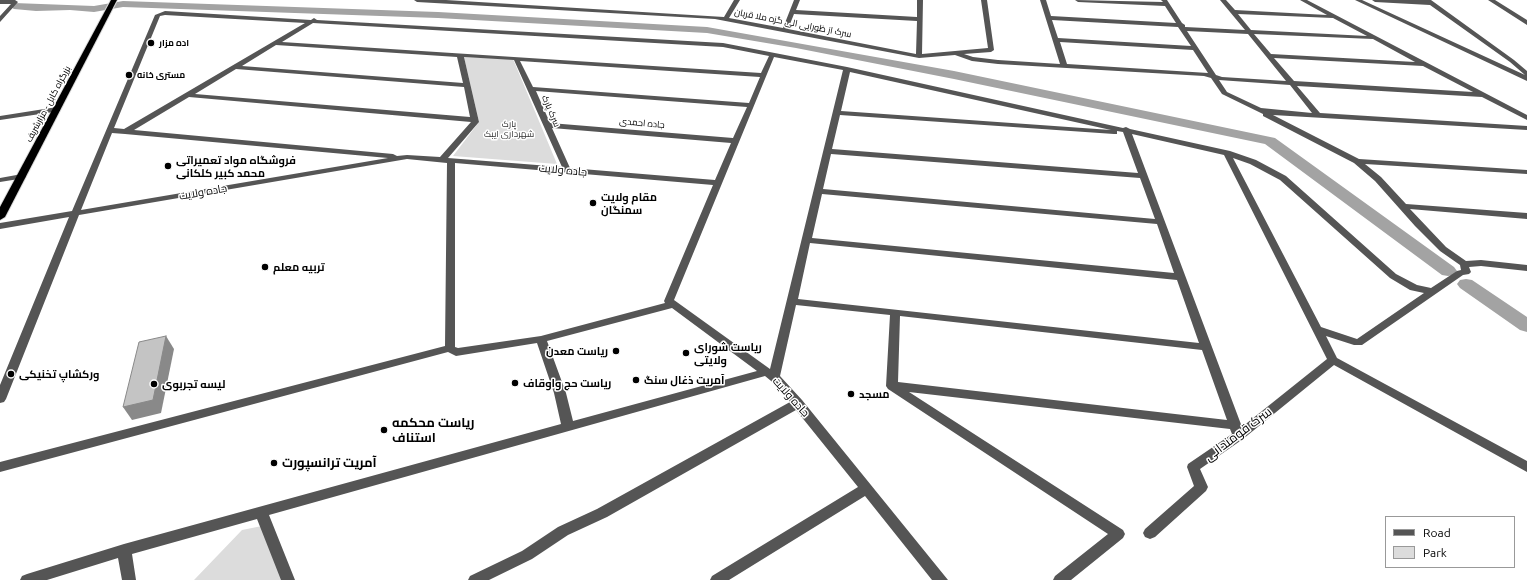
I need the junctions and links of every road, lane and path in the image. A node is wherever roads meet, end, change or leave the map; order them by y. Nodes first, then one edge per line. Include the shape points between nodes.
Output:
1 (114, 0) edge
2 (417, 0) edge
3 (737, 0) edge
4 (797, 0) edge
5 (920, 0) edge
6 (984, 0) edge
7 (1043, 0) edge
8 (1078, 0) edge
9 (1223, 0) edge
10 (1303, 0) edge
11 (1358, 0) edge
12 (1375, 0) edge
13 (1491, 0) edge
14 (469, 1) edge
15 (1105, 1) edge
16 (1429, 1) edge
17 (0, 2) edge
18 (1166, 2) edge
19 (792, 12) junction
20 (1233, 12) junction
21 (1335, 17) junction
22 (1049, 18) junction
23 (726, 19) junction
24 (920, 19) junction
25 (0, 20) edge
26 (314, 20) junction
27 (1527, 23) edge
28 (1183, 27) junction
29 (785, 30) junction
30 (1250, 32) junction
31 (1375, 38) junction
32 (1055, 40) junction
33 (276, 43) junction
34 (1194, 48) junction
35 (954, 53) junction
36 (460, 55) junction
37 (772, 55) junction
38 (919, 56) junction
39 (1270, 56) junction
40 (516, 59) junction
41 (1425, 64) junction
42 (1064, 65) junction
43 (235, 67) junction
44 (847, 69) junction
45 (1527, 74) edge
46 (764, 75) junction
47 (1214, 76) junction
48 (1527, 79) edge
49 (1291, 83) junction
50 (467, 85) junction
51 (531, 88) junction
52 (188, 95) junction
53 (1482, 95) junction
54 (752, 105) junction
55 (57, 109) junction
56 (1265, 112) junction
57 (836, 113) junction
58 (1318, 115) junction
59 (0, 118) edge
60 (1527, 118) edge
61 (475, 120) junction
62 (547, 125) junction
63 (1527, 128) edge
64 (109, 130) junction
65 (1126, 131) junction
66 (125, 132) junction
67 (736, 141) junction
68 (828, 151) junction
69 (1227, 153) junction
70 (407, 157) junction
71 (447, 160) junction
72 (1358, 161) junction
73 (567, 170) junction
74 (1527, 172) edge
75 (22, 176) junction
76 (1142, 176) junction
77 (0, 180) edge
78 (719, 183) junction
79 (818, 191) junction
80 (1403, 206) junction
81 (75, 214) junction
82 (1527, 216) edge
83 (0, 217) edge
84 (1160, 222) junction
85 (0, 226) edge
86 (807, 240) junction
87 (1464, 264) junction
88 (1527, 268) edge
89 (1180, 276) junction
90 (1433, 291) junction
91 (792, 301) junction
92 (674, 304) junction
93 (895, 313) junction
94 (1317, 329) junction
95 (541, 339) junction
96 (1206, 347) junction
97 (450, 348) junction
98 (1333, 360) junction
99 (770, 374) junction
100 (892, 386) junction
101 (0, 399) edge
102 (798, 403) junction
103 (568, 427) junction
104 (1236, 431) junction
105 (0, 467) edge
106 (1527, 467) edge
107 (867, 488) junction
108 (261, 513) junction
109 (1150, 533) dead end
110 (124, 550) junction
111 (27, 580) edge
112 (129, 580) edge
113 (288, 580) edge
114 (475, 580) edge
115 (717, 580) edge
116 (941, 580) edge
117 (1060, 580) edge

1 - 55 highway, بزرگراه کابل - مزارشریف
2 - 14 street, سرک از ظورایی الی گزه ملا قربان
3 - 23 street
4 - 19 street
5 - 24 street
6 - 35 street, سرک از ظورایی الی گزه ملا قربان via 991,50
7 - 22 street
8 - 15 street
9 - 20 street
10 - 21 street
11 - 48 street
12 - 16 street
13 - 27 street
14 - 23 street, سرک از ظورایی الی گزه ملا قربان via 594,7
15 - 18 street
16 - 45 street
17 - 25 street via 15,2
18 - 28 street
19 - 24 street
19 - 29 street
20 - 21 street
20 - 30 street
21 - 31 street
22 - 28 street
22 - 32 street
23 - 29 street, سرک از ظورایی الی گزه ملا قربان
24 - 38 street
26 - 33 street
26 - 37 street via 723,46
26 - 64 street via 165,13 158,15
28 - 30 street
28 - 34 street
29 - 38 street, سرک از ظورایی الی گزه ملا قربان
30 - 31 street
30 - 39 street
31 - 41 street
32 - 34 street
32 - 42 street
33 - 36 street
33 - 43 street
34 - 47 street
35 - 38 street, سرک از ظورایی الی گزه ملا قربان
35 - 42 street via 972,59
36 - 40 street
36 - 50 street
37 - 44 street
37 - 46 street
39 - 41 street
39 - 49 street
40 - 46 street
40 - 51 street, سرک پارک
41 - 53 street
42 - 47 street
43 - 50 street
43 - 52 street
44 - 57 street
44 - 65 street
46 - 54 street
47 - 49 street via 1222,79
47 - 56 street via 1224,93
49 - 53 street
49 - 58 street
50 - 61 street
51 - 54 street
51 - 62 street, سرک پارک
52 - 61 street
52 - 66 street
53 - 60 street
54 - 67 street
55 - 59 street
55 - 75 highway, بزرگراه کابل - مزارشریف
56 - 58 street
56 - 72 street
57 - 65 street
57 - 68 street
58 - 63 street
61 - 71 street
62 - 67 street, جاده احمدی
62 - 73 street, سرک پارک
64 - 66 street, جاده ولایت
64 - 81 street
65 - 69 street
65 - 76 street
66 - 70 street, جاده ولایت
67 - 78 street
68 - 76 street
68 - 79 street
69 - 90 street via 1253,162 1282,178 1393,276 1414,288
69 - 94 street
70 - 71 street, جاده ولایت
70 - 81 street, جاده ولایت
71 - 73 street, جاده ولایت
71 - 97 street
72 - 74 street
72 - 80 street
73 - 78 street, جاده ولایت
75 - 77 street
75 - 83 highway, بزرگراه کابل - مزارشریف
76 - 84 street
78 - 92 street via 669,301
79 - 84 street
79 - 86 street
80 - 82 street
80 - 87 street via 1443,249
81 - 85 street, جاده ولایت
81 - 101 street
84 - 89 street
86 - 89 street
86 - 91 street
87 - 88 street
87 - 90 street via 1466,272 1460,273
89 - 96 street
90 - 94 street via 1358,343
91 - 93 street
91 - 99 street
92 - 95 street
92 - 99 street, جاده ولایت
93 - 96 street
93 - 100 street
94 - 98 street
95 - 97 street via 456,352
95 - 103 street via 560,392
96 - 104 street
97 - 105 street
98 - 104 street, سرک قومندانی
98 - 106 street
99 - 102 street, جاده ولایت
99 - 103 street
100 - 104 street
100 - 117 street via 1118,534
102 - 107 street, جاده ولایت
102 - 114 street via 602,513 563,530 527,555
103 - 108 street
104 - 109 street, سرک قومندانی via 1193,467 1201,487
107 - 115 street
107 - 116 street, جاده ولایت
108 - 110 street
108 - 113 street
110 - 111 street
110 - 112 street

